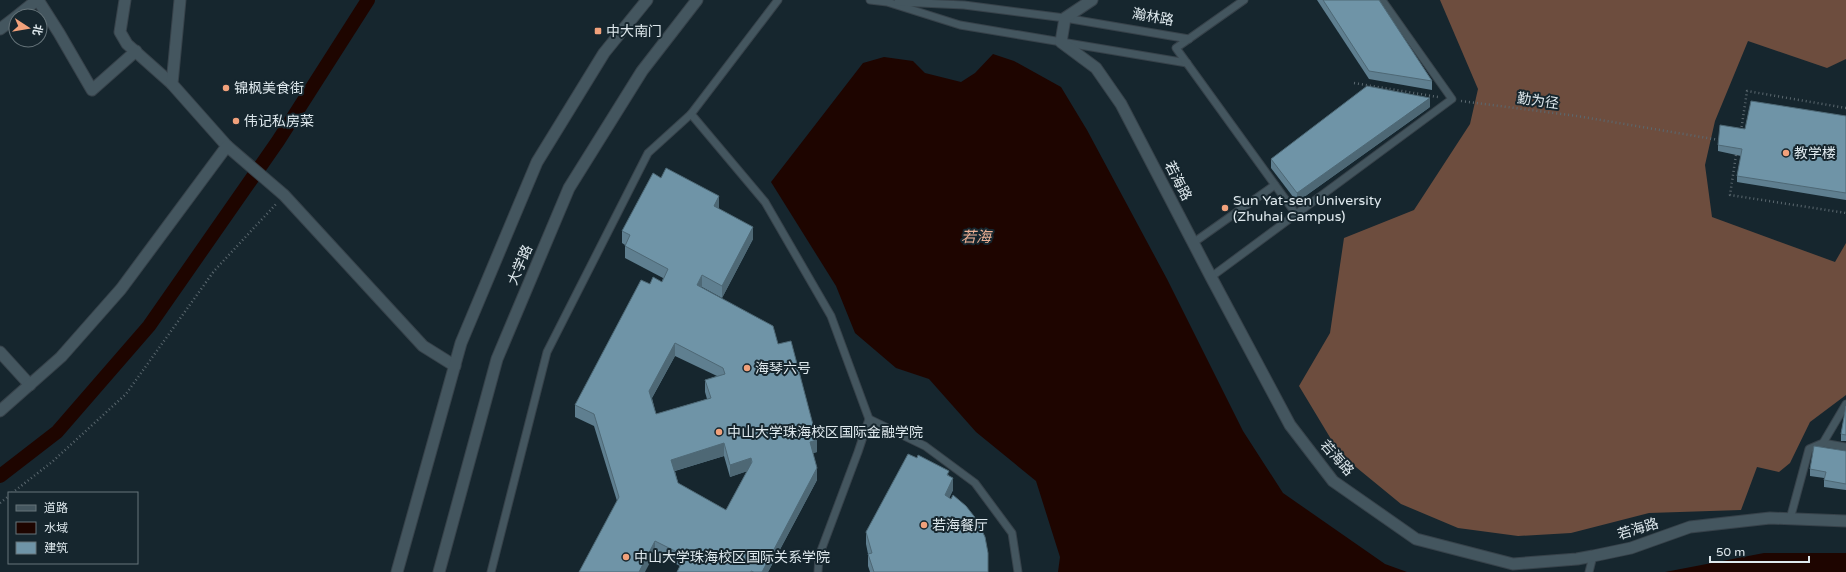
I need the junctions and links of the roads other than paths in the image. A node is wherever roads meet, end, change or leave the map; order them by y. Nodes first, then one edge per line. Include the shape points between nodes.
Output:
1 (38, 0) edge
2 (125, 0) edge
3 (180, 0) edge
4 (647, 0) edge
5 (697, 0) edge
6 (778, 0) edge
7 (870, 0) edge
8 (1092, 0) edge
9 (1244, 0) edge
10 (1382, 0) edge
11 (887, 2) junction
12 (28, 8) edge
13 (1065, 18) junction
14 (8, 23) edge
15 (0, 29) edge
16 (1189, 39) junction
17 (1061, 42) junction
18 (136, 51) junction
19 (1187, 63) junction
20 (172, 84) junction
21 (691, 114) junction
22 (227, 146) junction
23 (1275, 185) junction
24 (1296, 214) junction
25 (1193, 243) junction
26 (1211, 278) junction
27 (0, 352) edge
28 (455, 366) junction
29 (30, 385) junction
30 (1846, 404) edge
31 (0, 411) edge
32 (869, 419) junction
33 (1822, 443) junction
34 (1846, 447) edge
35 (1790, 519) junction
36 (1846, 521) edge
37 (1593, 556) junction
38 (397, 572) edge
39 (439, 572) edge
40 (491, 572) edge
41 (818, 572) edge
42 (1018, 572) edge
43 (1589, 572) edge

1 - 12 street
1 - 18 street via 92,90
2 - 18 street via 120,32
3 - 20 street
4 - 28 street, 大学路 via 604,53 537,162 461,343
5 - 39 street, 大学路 via 642,71 569,188 497,358
6 - 21 lane
7 - 11 lane
8 - 13 street
9 - 16 lane
10 - 24 lane via 1452,99
11 - 13 lane, 瀚林路 via 964,5
11 - 17 lane via 960,25
13 - 16 lane, 瀚林路
13 - 17 street
14 - 15 street
16 - 19 lane via 1176,48
17 - 19 lane
17 - 25 street, 若海路 via 1096,68 1121,104
18 - 20 street
19 - 23 lane
20 - 22 street
21 - 32 lane via 765,202 832,316
21 - 40 lane via 648,153 547,352
22 - 28 street via 284,195 424,346
22 - 29 street via 121,289 61,357
23 - 24 lane
23 - 25 lane
24 - 26 lane
25 - 26 street, 若海路
26 - 37 street, 若海路 via 1290,426 1333,481 1416,539 1513,564
27 - 29 street
28 - 38 street, 大学路
29 - 31 street
30 - 33 lane
32 - 41 lane via 818,556
32 - 42 lane via 925,446 975,484 1012,533
33 - 34 lane
33 - 35 lane via 1809,449
35 - 36 street, 若海路
35 - 37 street, 若海路 via 1770,518 1690,527 1631,548
37 - 43 lane

